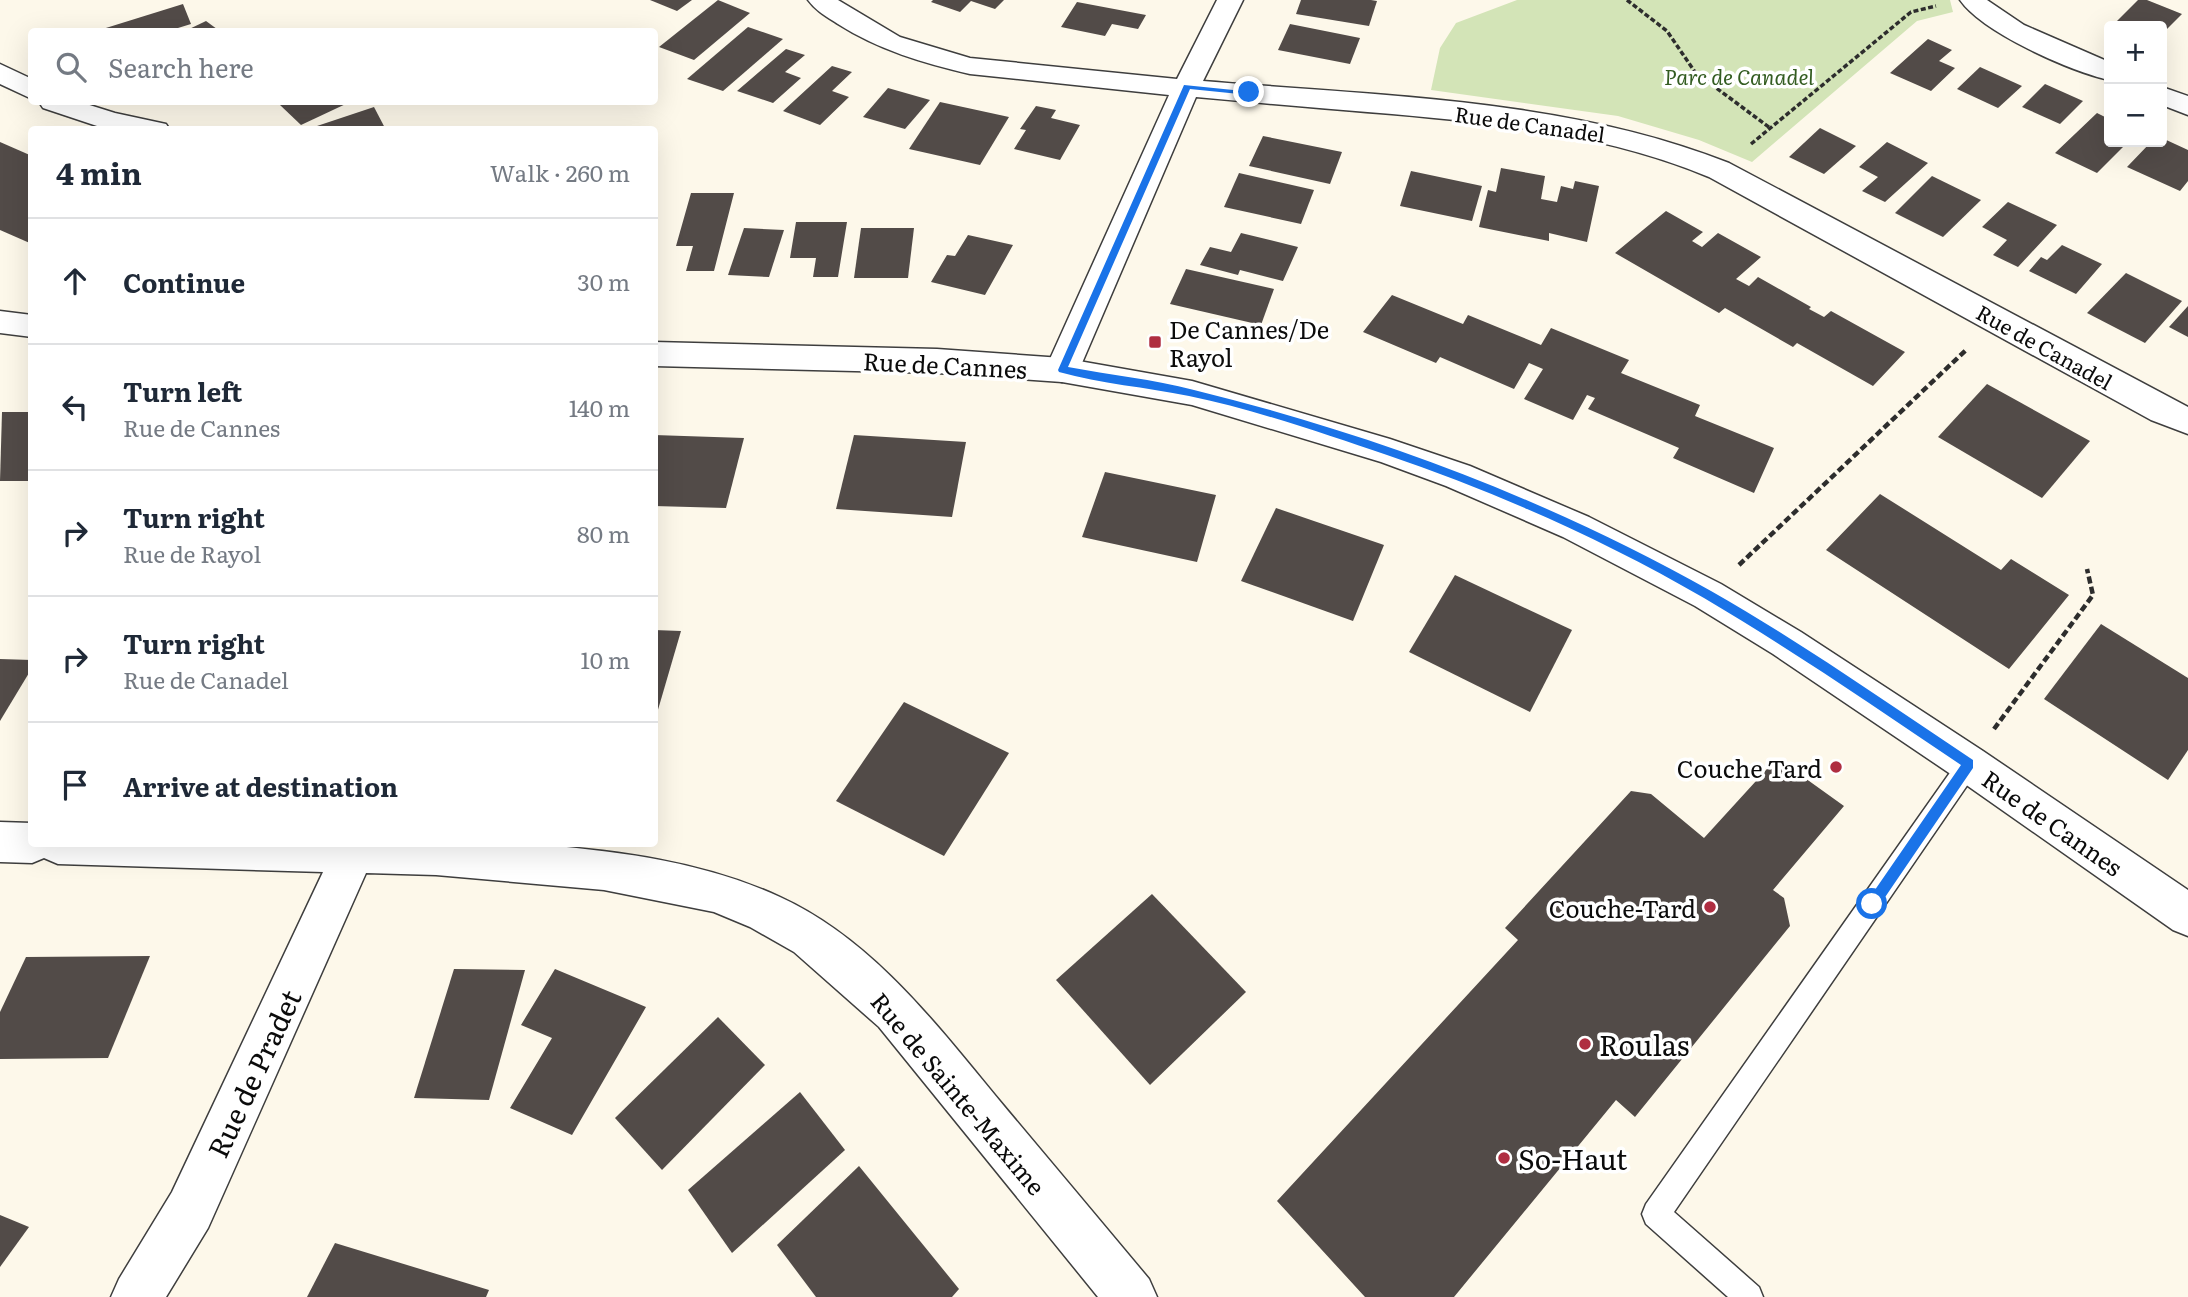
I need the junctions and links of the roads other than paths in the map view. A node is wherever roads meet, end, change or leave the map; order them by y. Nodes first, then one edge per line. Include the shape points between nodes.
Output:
1 (821, 0) edge
2 (1230, 0) edge
3 (1973, 0) edge
4 (2104, 70) edge
5 (0, 72) edge
6 (1187, 86) junction
7 (28, 89) edge
8 (2167, 97) edge
9 (62, 105) edge
10 (2188, 106) edge
11 (136, 126) edge
12 (0, 322) edge
13 (28, 326) edge
14 (658, 354) edge
15 (1062, 370) junction
16 (2188, 421) edge
17 (1969, 764) junction
18 (0, 842) edge
19 (28, 843) edge
20 (282, 847) edge
21 (357, 848) edge
22 (2188, 915) edge
23 (137, 1297) edge
24 (1131, 1297) edge
25 (1749, 1297) edge

1 - 6 street, Rue de Canadel via 871,35 948,62
2 - 6 street
3 - 4 street via 2014,30
5 - 7 street
6 - 15 street
6 - 16 street, Rue de Canadel via 1586,129 1660,146 1719,170
8 - 10 street
9 - 11 street
12 - 13 street
14 - 15 street, Rue de Cannes via 937,361
15 - 17 street, Rue de Cannes via 1192,393 1401,456 1516,499 1708,595
17 - 22 street, Rue de Cannes
17 - 25 lane via 1656,1214
18 - 19 street
20 - 21 street, Rue de Sainte-Maxime
21 - 23 street, Rue de Pradet via 190,1210
21 - 24 street, Rue de Sainte-Maxime via 591,869 665,881 715,892 810,937 895,1011

